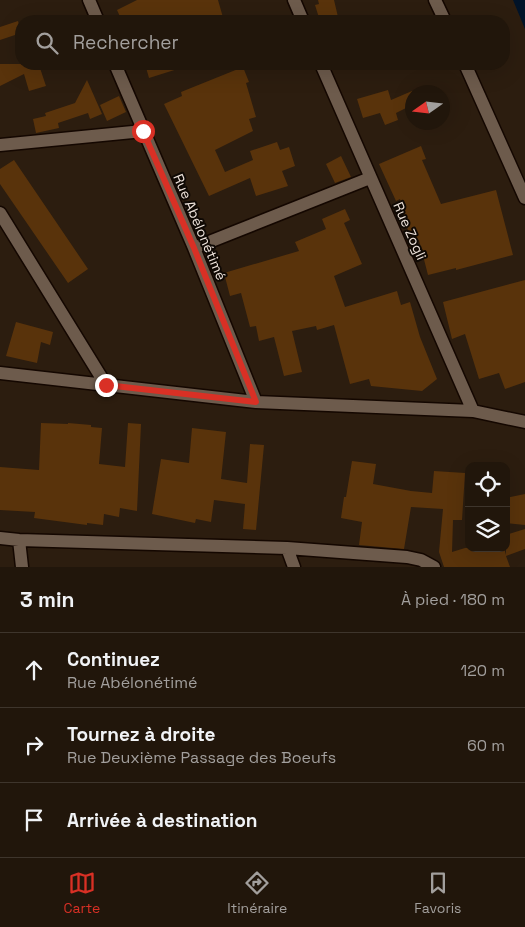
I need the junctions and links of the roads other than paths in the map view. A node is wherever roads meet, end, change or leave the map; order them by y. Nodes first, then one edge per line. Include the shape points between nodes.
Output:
1 (89, 0) edge
2 (294, 0) edge
3 (435, 0) edge
4 (95, 15) edge
5 (300, 15) edge
6 (442, 15) edge
7 (118, 70) edge
8 (324, 70) edge
9 (467, 70) edge
10 (143, 131) junction
11 (0, 145) edge
12 (370, 178) junction
13 (525, 198) edge
14 (0, 213) edge
15 (194, 248) junction
16 (0, 373) edge
17 (106, 385) junction
18 (256, 402) junction
19 (473, 411) junction
20 (525, 422) edge
21 (0, 538) edge
22 (19, 540) junction
23 (287, 548) junction
24 (22, 567) edge
25 (294, 567) edge
26 (434, 567) edge

1 - 4 street
2 - 5 street
3 - 6 street
7 - 10 street, Rue Abélonétimé
8 - 12 street, Rue Zogli
9 - 13 street
10 - 11 street
10 - 15 street, Rue Abélonétimé
12 - 15 street
12 - 19 street, Rue Zogli
14 - 17 street
15 - 18 street, Rue Abélonétimé
16 - 17 street
17 - 18 street
18 - 19 street
19 - 20 street
21 - 22 street
22 - 23 street
22 - 24 street
23 - 25 street
23 - 26 street via 407,557

